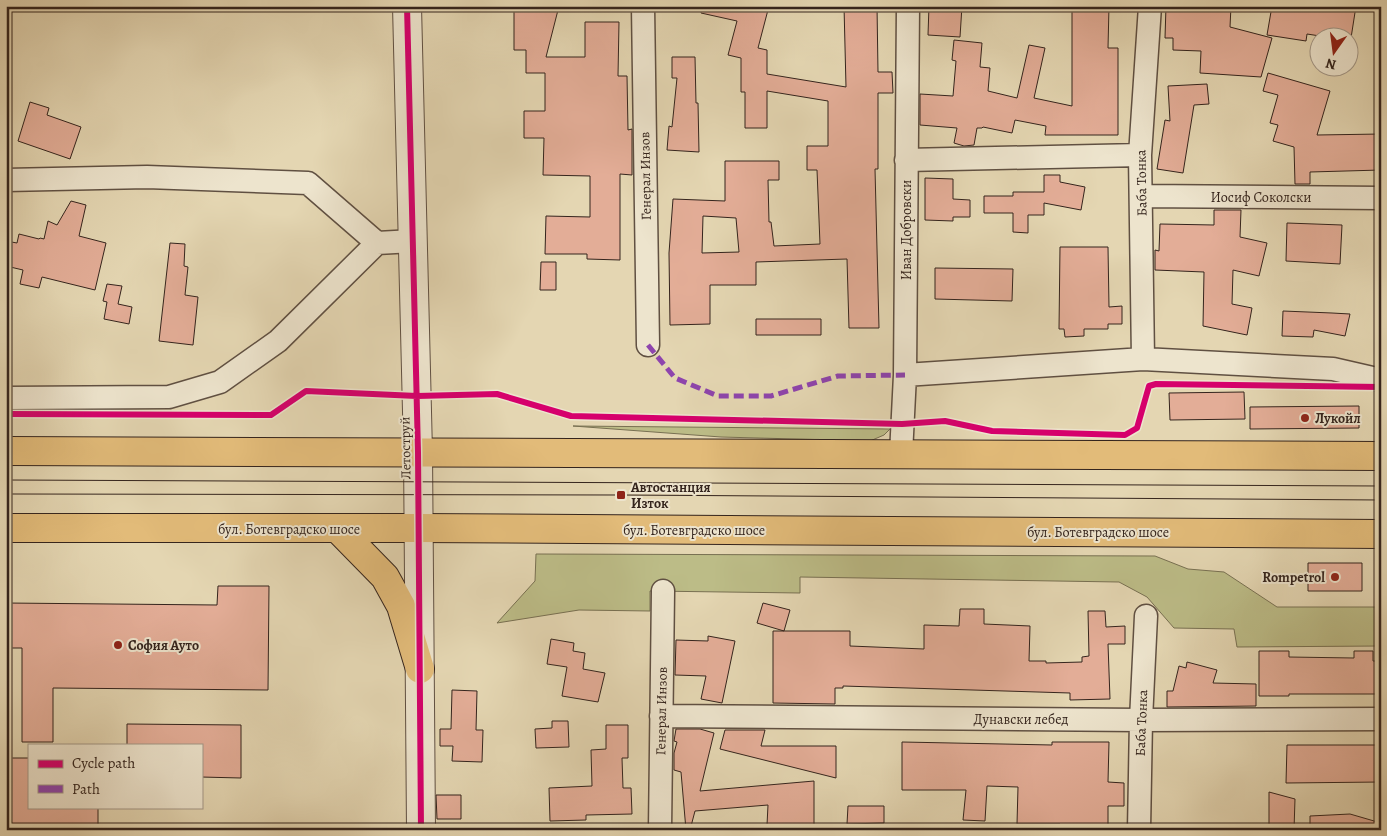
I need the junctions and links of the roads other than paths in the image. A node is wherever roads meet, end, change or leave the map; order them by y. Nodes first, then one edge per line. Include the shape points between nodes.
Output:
1 (407, 6) edge
2 (643, 6) edge
3 (908, 6) edge
4 (1150, 6) edge
5 (1140, 155) junction
6 (906, 160) junction
7 (6, 180) edge
8 (1141, 196) junction
9 (1381, 198) edge
10 (413, 241) junction
11 (376, 243) junction
12 (648, 345) dead end
13 (1143, 359) junction
14 (905, 375) junction
15 (1381, 380) edge
16 (6, 398) edge
17 (6, 451) edge
18 (418, 452) junction
19 (901, 454) junction
20 (1381, 456) edge
21 (6, 528) edge
22 (338, 528) junction
23 (418, 528) junction
24 (1381, 534) edge
25 (663, 591) dead end
26 (1146, 616) dead end
27 (420, 669) junction
28 (661, 716) junction
29 (1381, 719) edge
30 (1141, 720) junction
31 (421, 830) edge
32 (660, 830) edge
33 (1139, 830) edge

1 - 10 street, Летоструй
2 - 12 street, Генерал Инзов
3 - 6 street, Иван Добровски
4 - 5 street, Баба Тонка
5 - 6 street
5 - 8 street, Баба Тонка
6 - 14 street, Иван Добровски
7 - 11 street via 147,177 308,183
8 - 9 street, Иосиф Соколски
8 - 13 street, Баба Тонка
10 - 11 street
10 - 18 street, Летоструй
11 - 16 street via 278,341 220,382 168,397
13 - 14 street
13 - 15 street via 1333,369
14 - 19 street, Иван Добровски
17 - 18 main road
18 - 19 main road
18 - 23 street, Летоструй
19 - 20 main road
21 - 22 main road, бул. Ботевградско шосе
22 - 23 main road, бул. Ботевградско шосе
22 - 27 main road via 385,577 401,606
23 - 24 main road, бул. Ботевградско шосе
23 - 27 street, Летоструй
25 - 28 street, Генерал Инзов
26 - 30 street, Баба Тонка
27 - 31 street, Летоструй
28 - 30 street, Дунавски лебед
28 - 32 street, Генерал Инзов
29 - 30 street, Дунавски лебед
30 - 33 street, Баба Тонка

